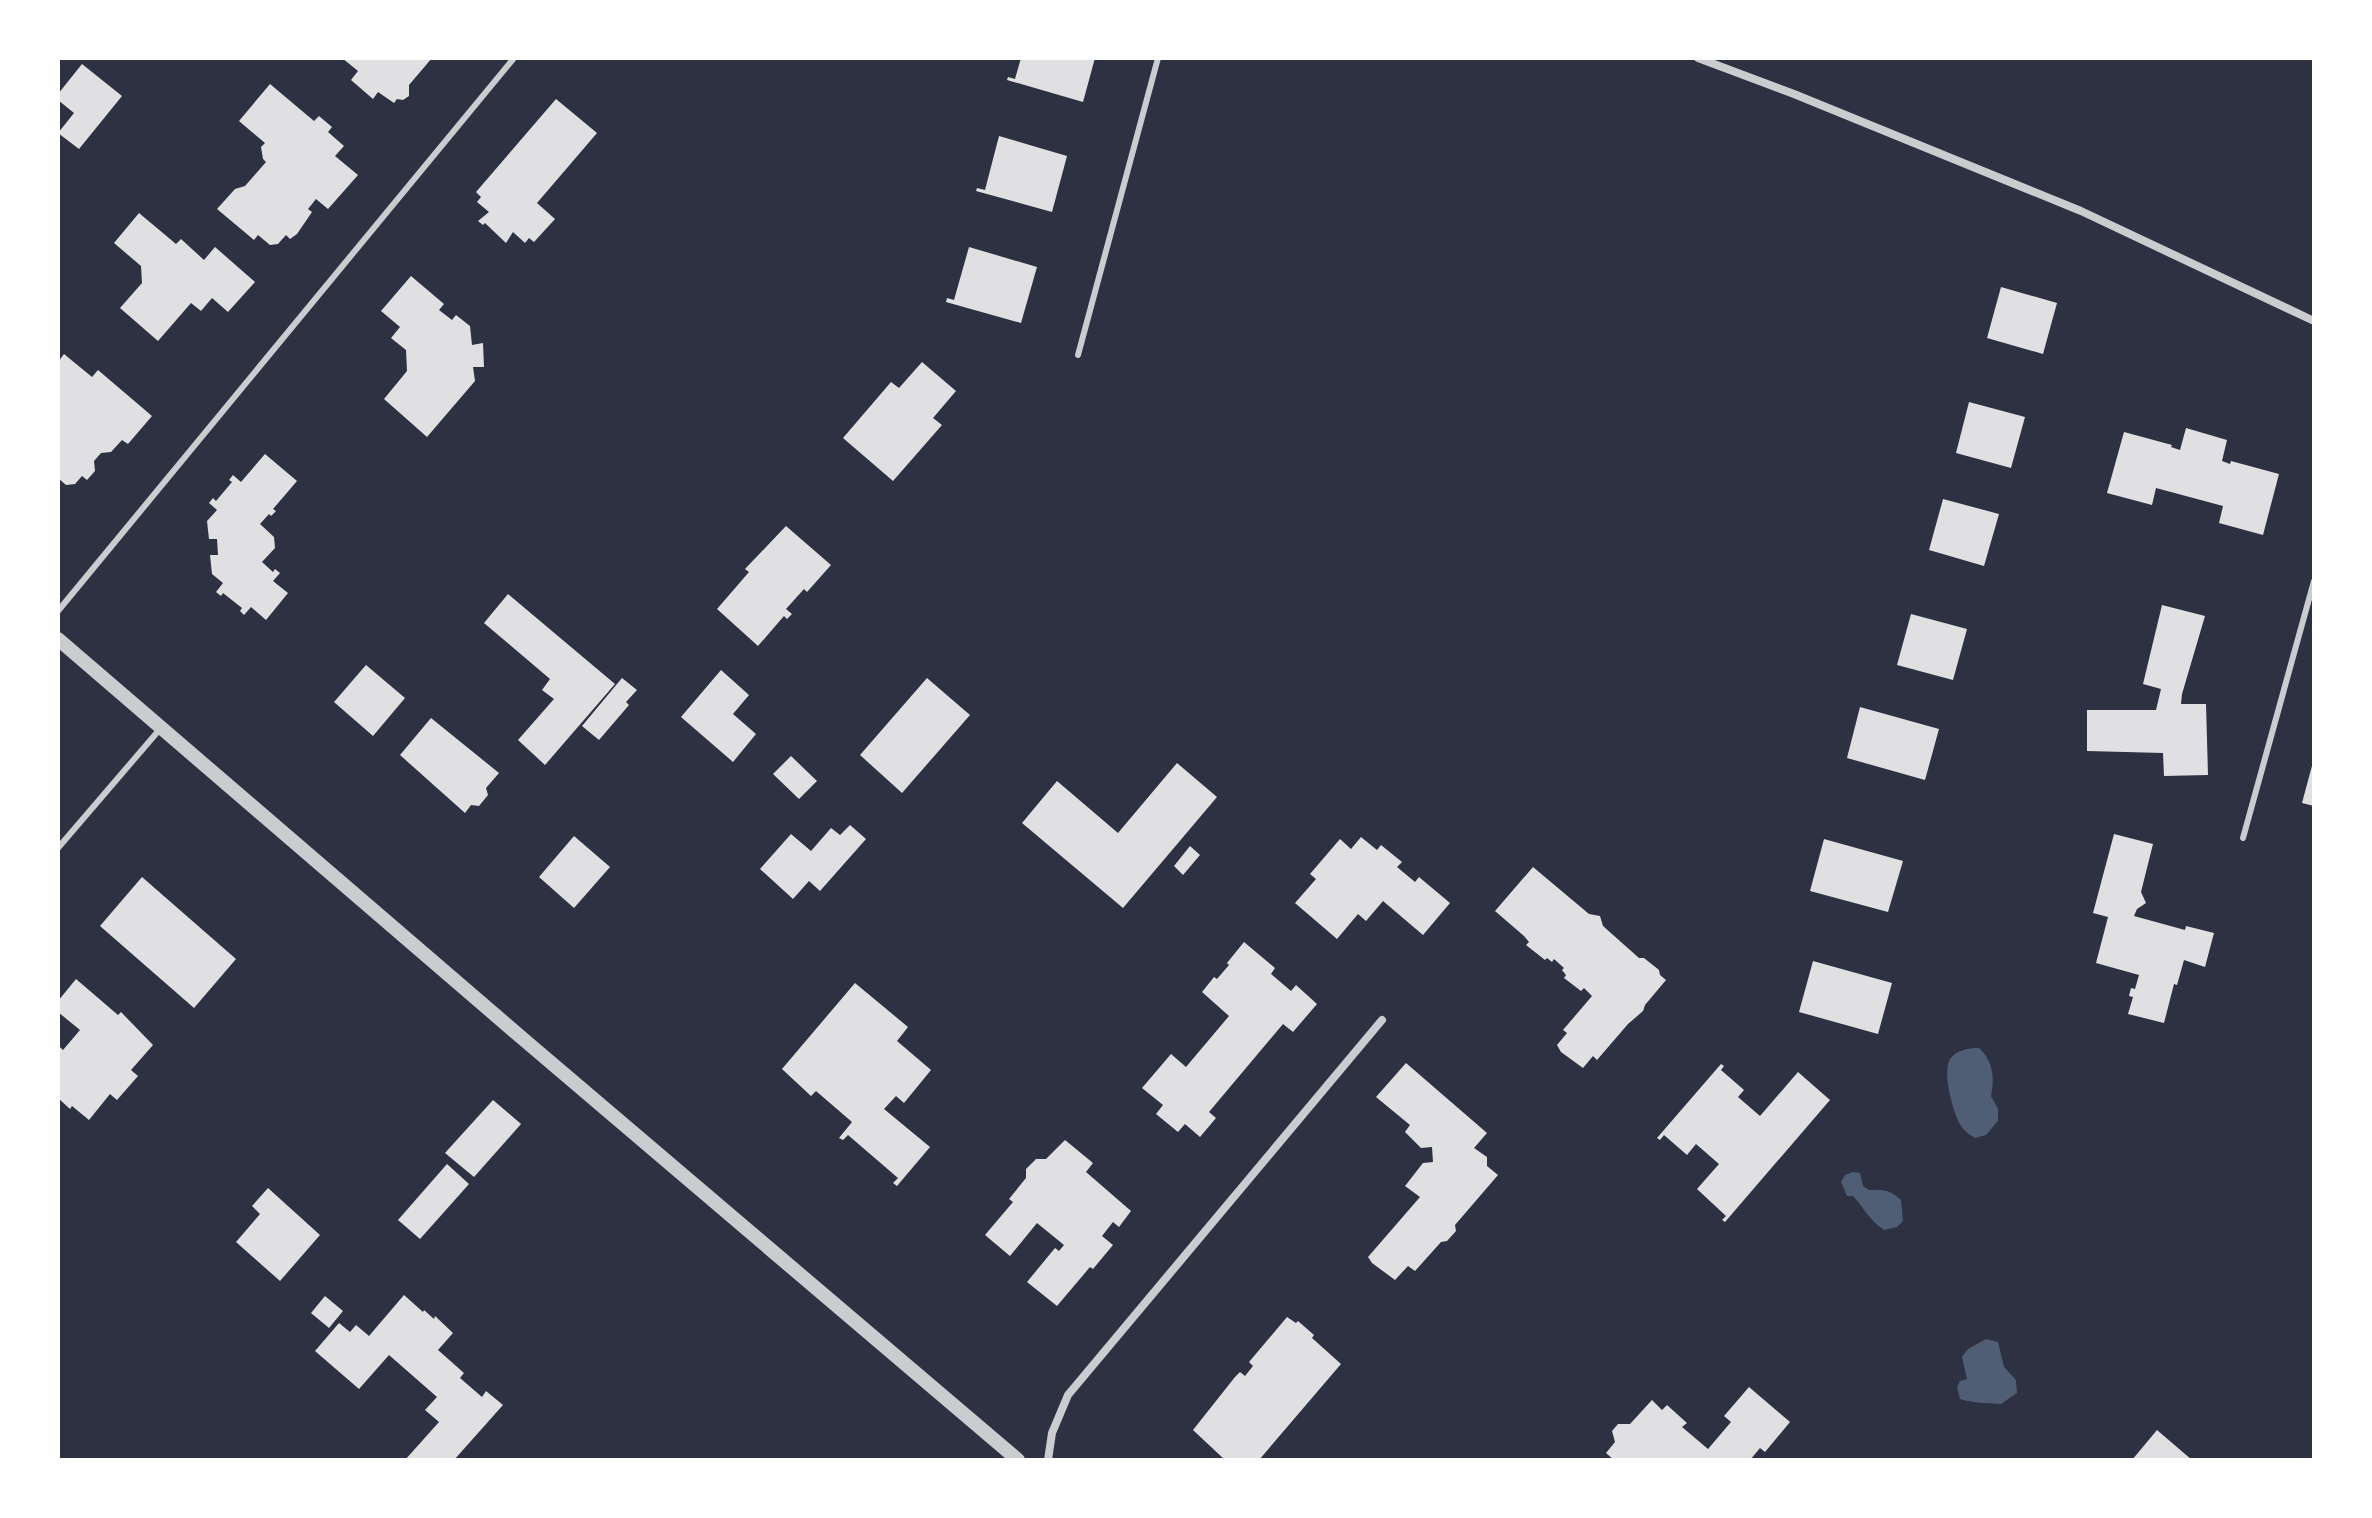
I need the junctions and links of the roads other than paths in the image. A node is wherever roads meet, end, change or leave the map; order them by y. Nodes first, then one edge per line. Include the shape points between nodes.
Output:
1 (514, 58) edge
2 (1158, 58) edge
3 (1698, 58) edge
4 (2314, 321) edge
5 (1078, 355) dead end
6 (2314, 581) edge
7 (58, 611) edge
8 (58, 639) edge
9 (162, 727) junction
10 (2243, 838) dead end
11 (58, 848) edge
12 (1382, 1020) dead end
13 (1018, 1460) edge
14 (1048, 1460) edge

1 - 7 lane
2 - 5 lane
3 - 4 street via 2081,211
6 - 10 lane
8 - 9 street
9 - 11 lane
9 - 13 street
12 - 14 street via 1068,1395 1052,1433

